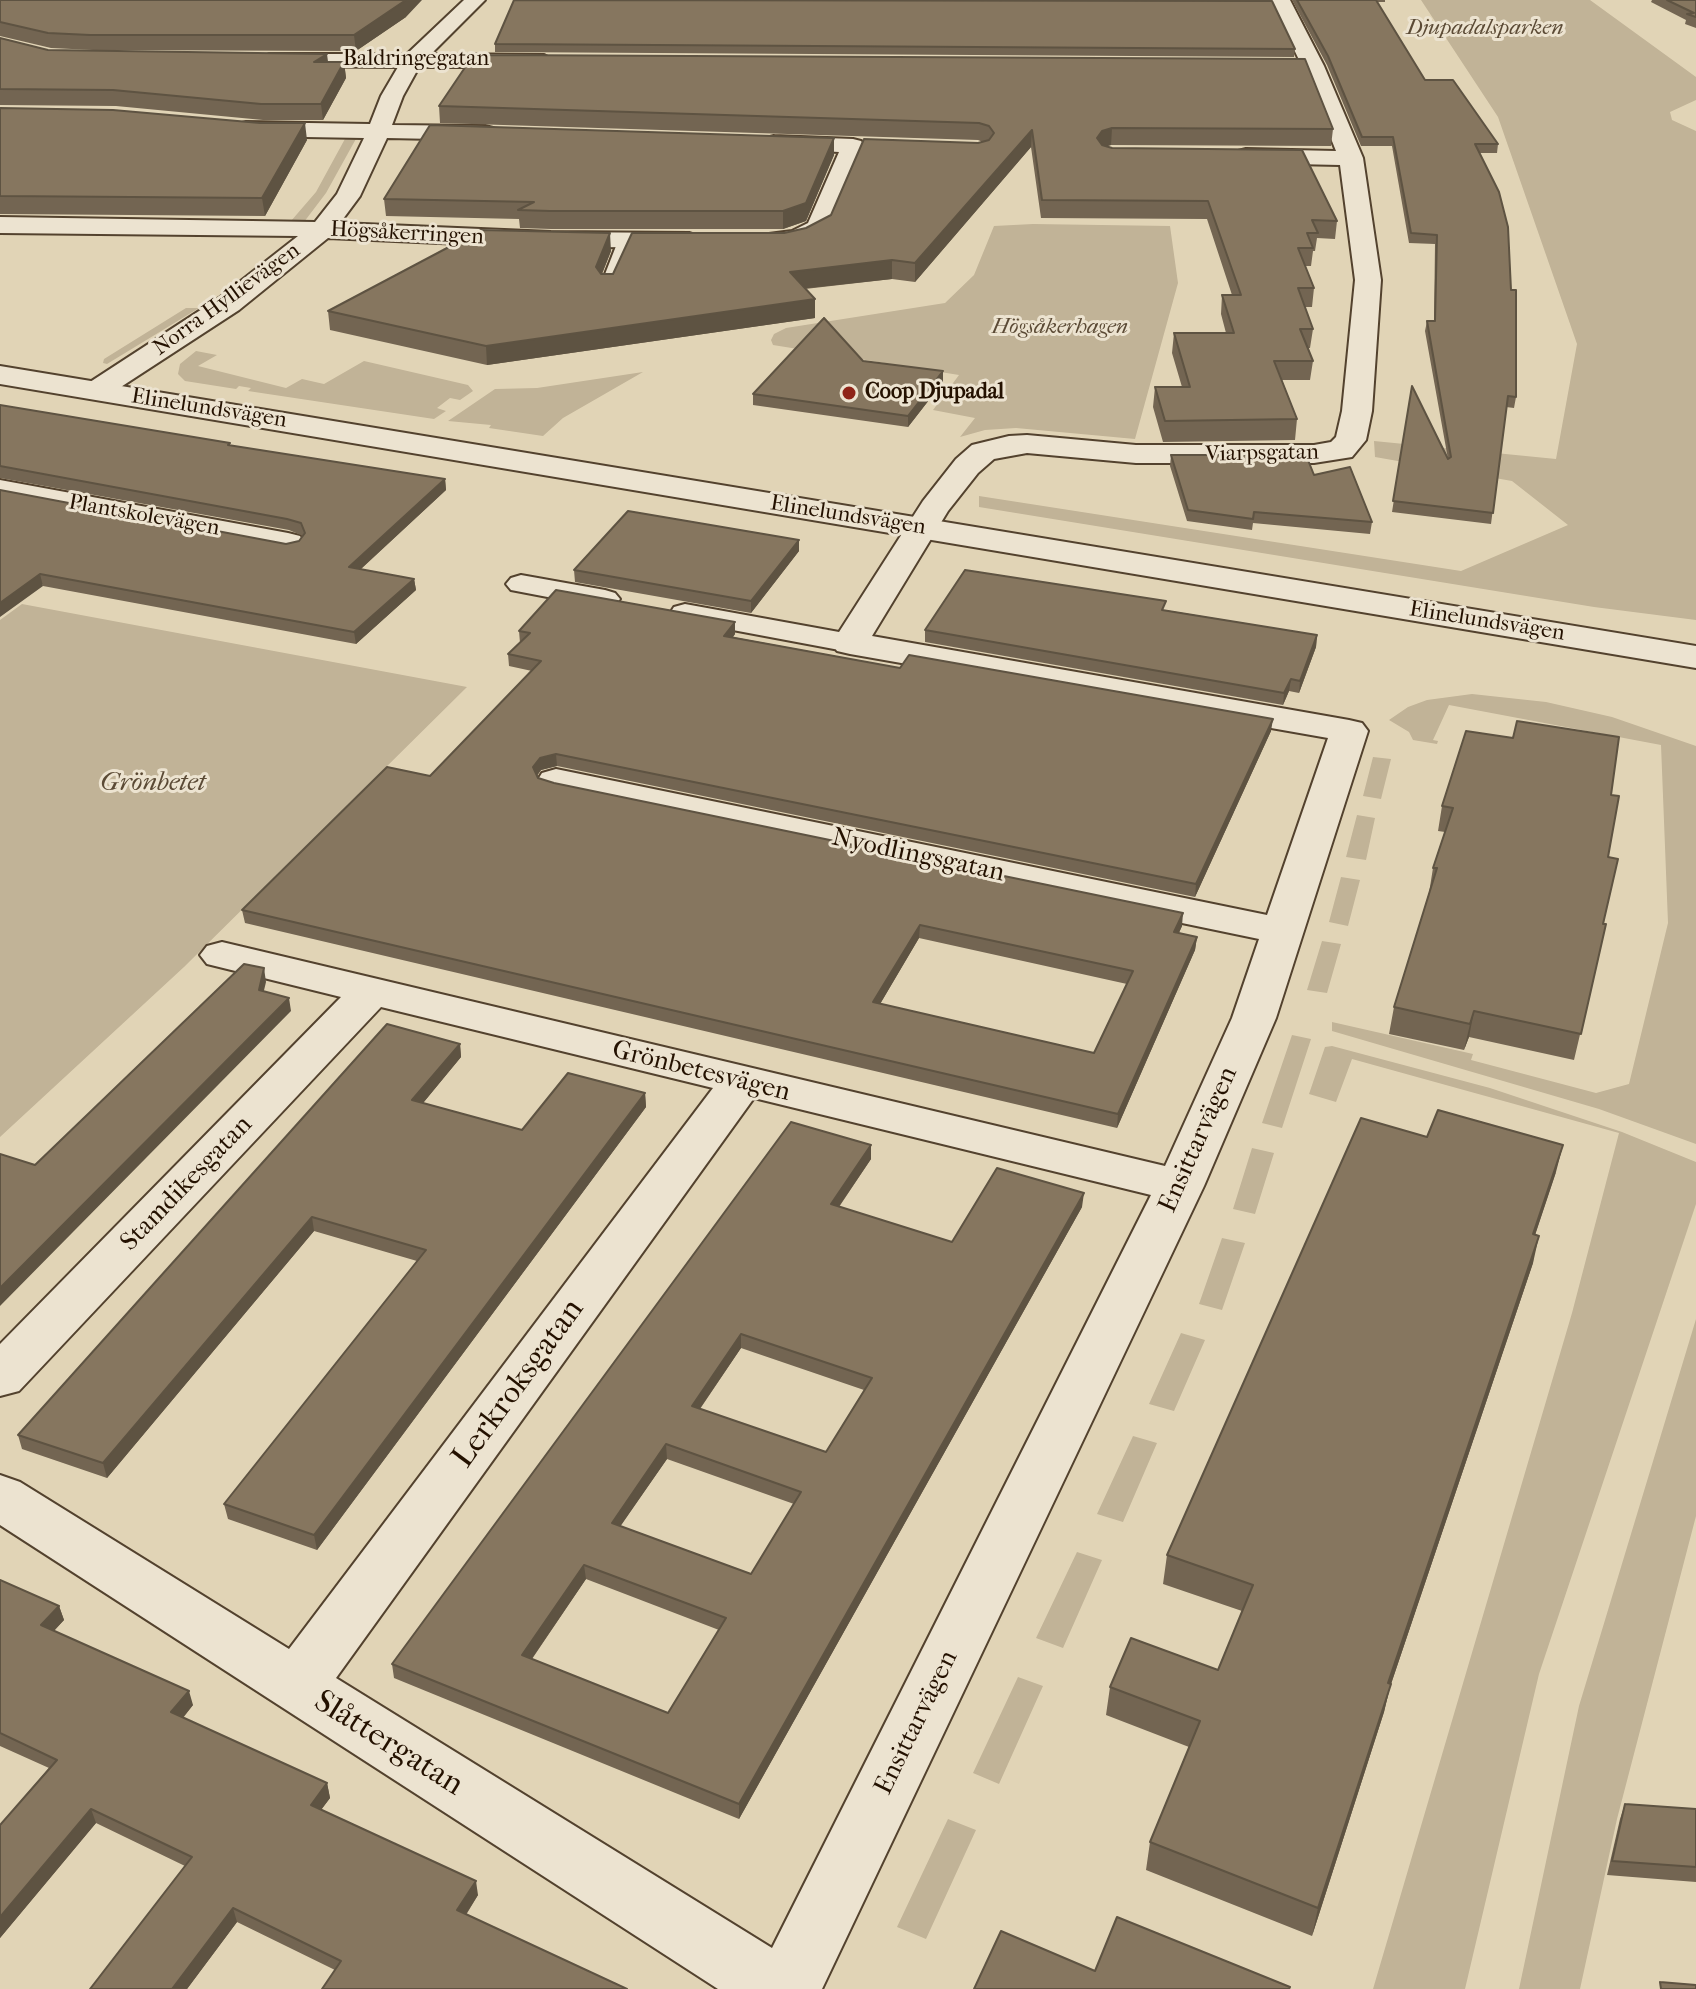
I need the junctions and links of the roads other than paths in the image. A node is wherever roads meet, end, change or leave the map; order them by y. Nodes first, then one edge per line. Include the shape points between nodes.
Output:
1 (475, 0) edge
2 (1183, 0) edge
3 (1280, 0) edge
4 (252, 60) edge
5 (412, 61) junction
6 (565, 61) edge
7 (1283, 66) edge
8 (1313, 66) junction
9 (220, 128) edge
10 (377, 130) junction
11 (503, 134) edge
12 (751, 142) edge
13 (1216, 156) edge
14 (1351, 158) junction
15 (0, 225) edge
16 (322, 230) junction
17 (740, 240) edge
18 (626, 241) junction
19 (710, 241) edge
20 (608, 287) edge
21 (0, 375) edge
22 (97, 390) junction
23 (0, 489) edge
24 (923, 528) junction
25 (288, 543) edge
26 (521, 584) dead end
27 (627, 603) edge
28 (658, 608) edge
29 (850, 643) junction
30 (1696, 657) edge
31 (556, 781) edge
32 (1281, 931) junction
33 (222, 955) dead end
34 (373, 990) junction
35 (742, 1082) junction
36 (1180, 1186) junction
37 (0, 1377) edge
38 (0, 1497) edge
39 (296, 1686) junction
40 (777, 1989) edge
41 (787, 1989) edge

1 - 5 street, Norra Hyllievägen
2 - 3 street
3 - 8 street, Viarpsgatan
4 - 5 street, Baldringegatan
5 - 6 street, Baldringegatan
5 - 10 street, Norra Hyllievägen
7 - 8 street
8 - 14 street, Viarpsgatan
9 - 10 street
10 - 11 street
10 - 16 street, Norra Hyllievägen via 366,164
12 - 17 street via 861,146 819,227 797,238
13 - 14 street
14 - 24 street, Viarpsgatan via 1368,280 1357,411 1347,445 1322,453 1174,455 1009,445 983,452 967,466
15 - 16 street, Högsåkerringen
16 - 18 street, Högsåkerringen
16 - 22 street, Norra Hyllievägen via 229,304
18 - 19 street, Högsåkerringen
18 - 20 lane
21 - 22 street, Elinelundsvägen
22 - 24 street, Elinelundsvägen
23 - 25 street, Plantskolevägen
24 - 29 street
24 - 30 street, Elinelundsvägen
26 - 27 street
28 - 29 street, Ensittarvägen
29 - 32 street, Ensittarvägen via 1349,731
31 - 32 street, Nyodlingsgatan
32 - 36 street, Ensittarvägen via 1254,1018
33 - 34 street, Grönbetesvägen
34 - 35 street, Grönbetesvägen
34 - 37 street, Stamdikesgatan
35 - 36 street, Grönbetesvägen
35 - 39 street, Lerkroksgatan
36 - 41 street, Ensittarvägen
38 - 39 street, Slåttergatan
39 - 40 street, Slåttergatan

